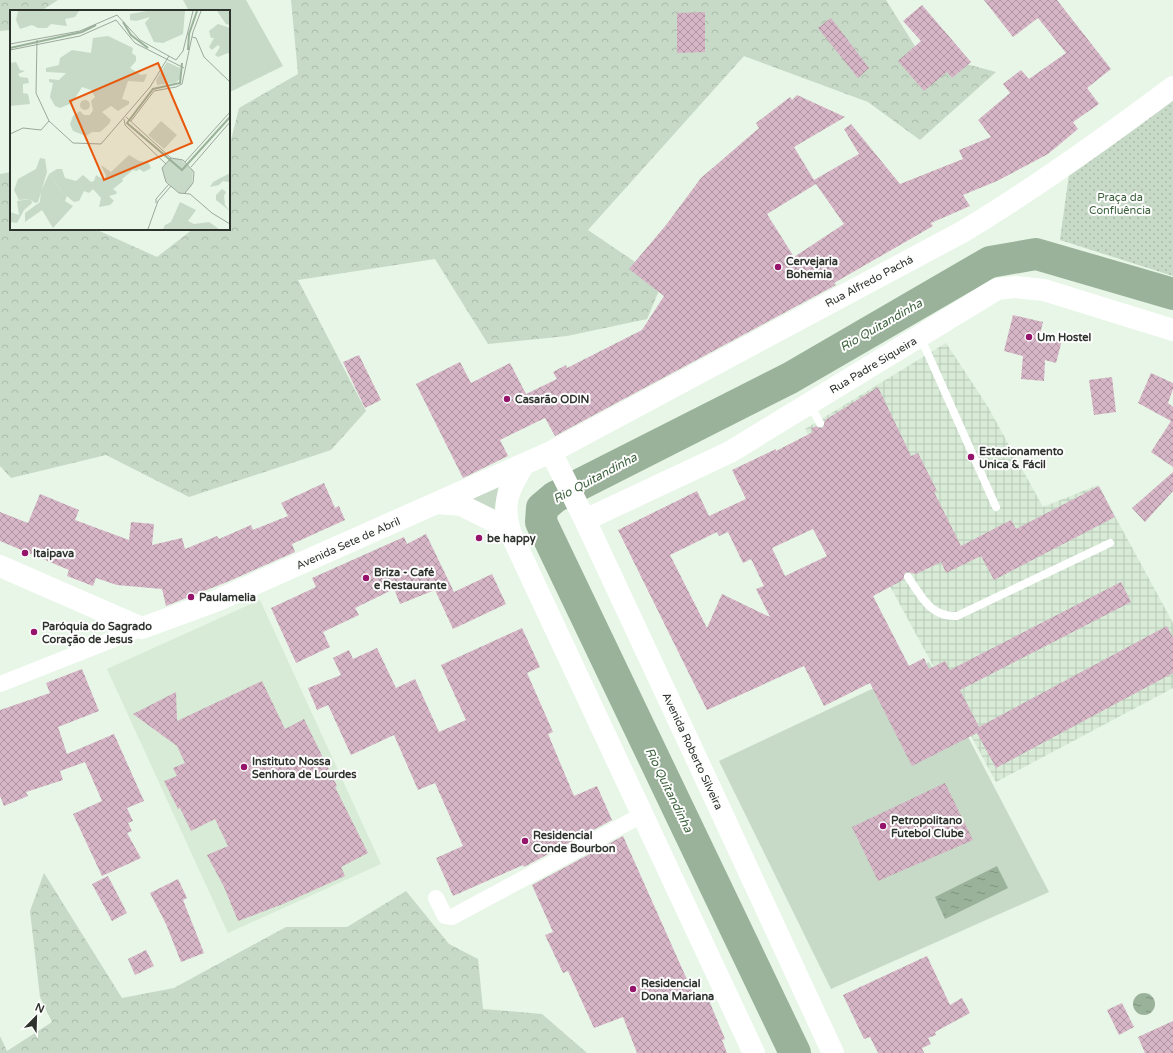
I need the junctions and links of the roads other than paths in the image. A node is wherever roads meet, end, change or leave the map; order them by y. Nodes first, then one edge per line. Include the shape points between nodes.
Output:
1 (1173, 87) edge
2 (1173, 330) edge
3 (920, 336) junction
4 (809, 404) junction
5 (820, 423) dead end
6 (554, 460) junction
7 (524, 464) junction
8 (437, 503) junction
9 (996, 507) dead end
10 (583, 517) junction
11 (510, 534) junction
12 (1110, 542) dead end
13 (0, 566) edge
14 (908, 577) dead end
15 (142, 628) junction
16 (0, 684) edge
17 (642, 815) junction
18 (436, 898) dead end
19 (754, 1053) edge
20 (833, 1053) edge

1 - 6 main road, Rua Alfredo Pachá via 1060,170 970,227
2 - 3 main road, Rua Padre Siqueira via 1044,290 1015,287 997,289
3 - 4 main road, Rua Padre Siqueira
3 - 9 lane
4 - 5 lane
4 - 10 main road, Rua Padre Siqueira via 730,452
6 - 7 main road, Avenida Sete de Abril
6 - 10 main road, Avenida Roberto Silveira
7 - 8 main road, Avenida Sete de Abril
7 - 11 main road via 513,482 507,501 505,517
8 - 11 main road via 461,505 493,521
8 - 15 main road, Avenida Sete de Abril via 216,601
10 - 20 main road, Avenida Roberto Silveira
11 - 17 main road
12 - 14 lane via 957,616 946,617 934,612
13 - 15 main road
15 - 16 street
17 - 18 street via 452,917 445,916
17 - 19 main road

